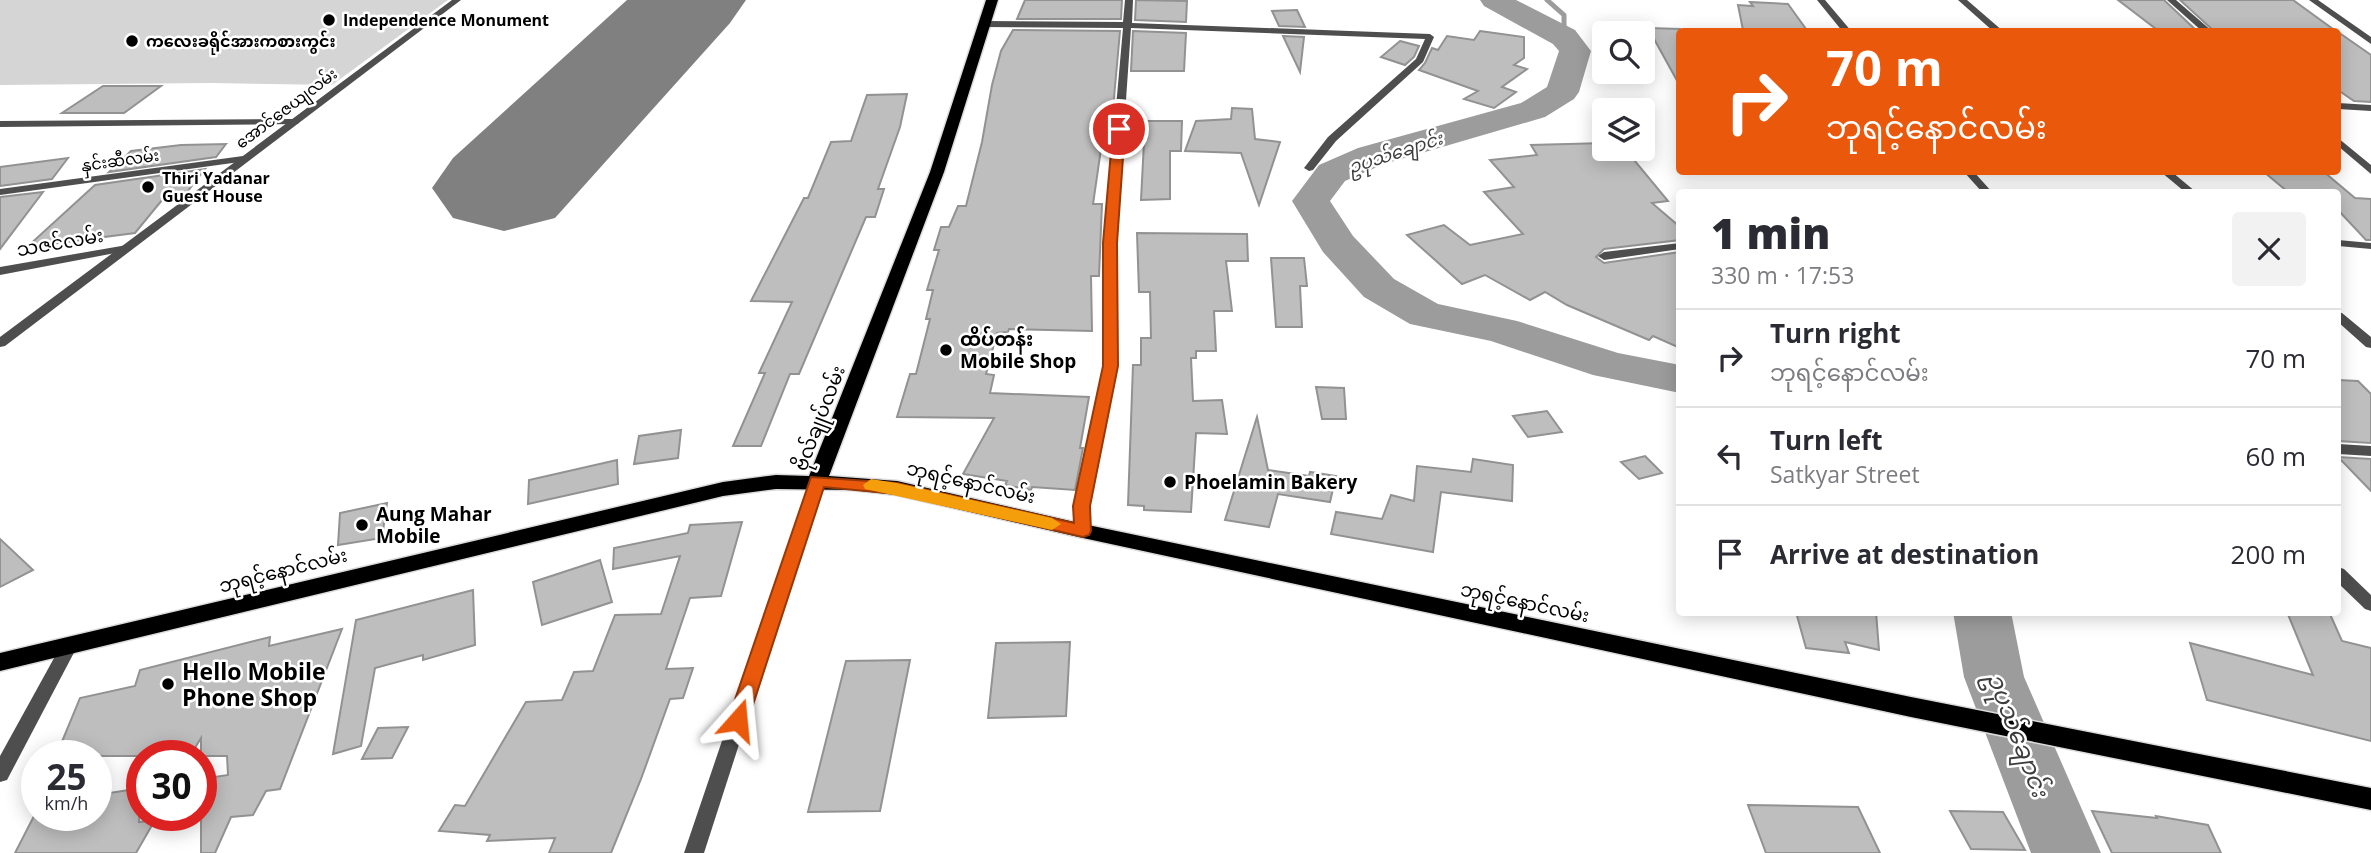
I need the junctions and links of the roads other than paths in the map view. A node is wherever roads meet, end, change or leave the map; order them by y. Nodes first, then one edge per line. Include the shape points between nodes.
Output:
1 (457, 0) edge
2 (992, 0) edge
3 (1129, 0) edge
4 (1821, 0) edge
5 (1962, 0) edge
6 (2171, 0) edge
7 (2313, 0) edge
8 (984, 24) junction
9 (1127, 25) junction
10 (1845, 28) edge
11 (1995, 28) edge
12 (2204, 28) edge
13 (2371, 41) edge
14 (2341, 106) edge
15 (2371, 108) edge
16 (294, 122) junction
17 (2, 125) edge
18 (2341, 144) edge
19 (243, 159) junction
20 (1309, 169) dead end
21 (2371, 171) edge
22 (1972, 175) edge
23 (2170, 175) edge
24 (1984, 189) edge
25 (2187, 189) edge
26 (0, 192) edge
27 (2341, 243) edge
28 (2371, 246) edge
29 (1676, 247) edge
30 (127, 248) junction
31 (1604, 256) dead end
32 (0, 271) edge
33 (2341, 319) edge
34 (0, 344) edge
35 (2371, 344) edge
36 (2341, 449) edge
37 (2371, 450) edge
38 (817, 481) junction
39 (1083, 531) junction
40 (2341, 576) edge
41 (2371, 605) edge
42 (71, 645) junction
43 (0, 662) edge
44 (0, 774) edge
45 (2371, 799) edge
46 (694, 853) edge

1 - 16 street, အောင်ဇေယျလမ်း
2 - 8 highway, ဗိုလ်ချုပ်လမ်း
3 - 9 street
4 - 10 street
5 - 11 street
6 - 12 street
7 - 13 street
8 - 9 street
8 - 38 highway, ဗိုလ်ချုပ်လမ်း via 937,172
9 - 20 street via 1430,37 1420,60 1332,139
9 - 39 street via 1110,243 1110,366 1082,506
14 - 15 street
16 - 17 street
16 - 19 street, အောင်ဇေယျလမ်း
18 - 21 street
19 - 26 street, နှင်းဆီလမ်း
19 - 30 street, အောင်ဇေယျလမ်း
22 - 24 street
23 - 25 street
27 - 28 street
29 - 31 street
30 - 32 street, သဇင်လမ်း
30 - 34 street, အောင်ဇေယျလမ်း
33 - 35 street
36 - 37 street
38 - 39 highway, ဘုရင့်နောင်လမ်း via 897,488
38 - 42 highway, ဘုရင့်နောင်လမ်း via 723,489
38 - 46 street, ဗိုလ်ချုပ်လမ်း
39 - 45 highway, ဘုရင့်နောင်လမ်း
40 - 41 street
42 - 43 highway, ဘုရင့်နောင်လမ်း
42 - 44 street

